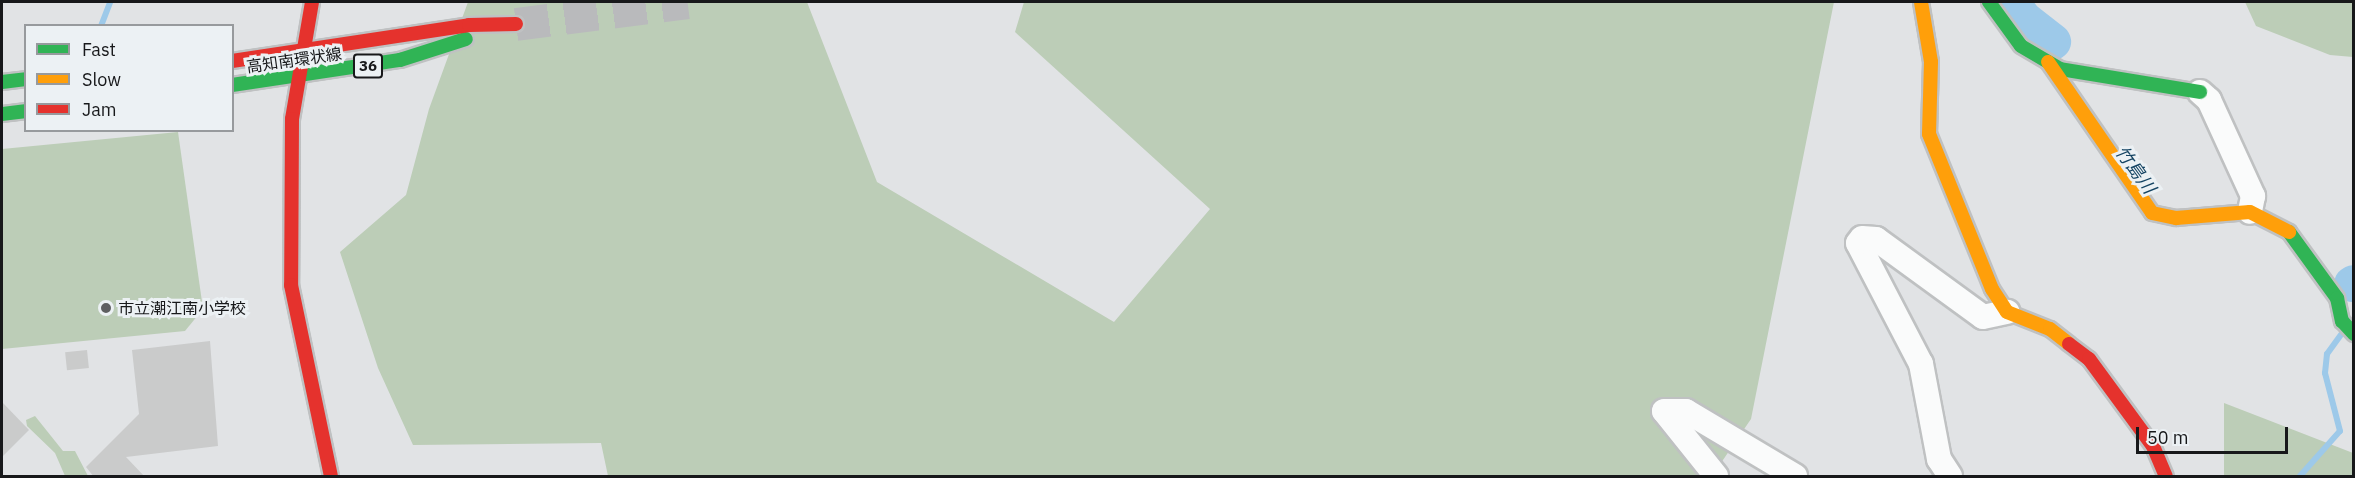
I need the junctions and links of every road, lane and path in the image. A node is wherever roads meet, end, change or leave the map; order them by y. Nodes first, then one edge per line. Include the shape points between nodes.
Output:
1 (312, 2) edge
2 (1921, 2) edge
3 (1989, 2) edge
4 (516, 24) tunnel mouth
5 (498, 27) junction
6 (303, 50) junction
7 (234, 61) edge
8 (2048, 62) junction
9 (300, 77) junction
10 (24, 79) edge
11 (2, 82) edge
12 (234, 85) edge
13 (2200, 92) joint
14 (24, 111) edge
15 (2, 114) edge
16 (2250, 212) junction
17 (2007, 312) junction
18 (2354, 334) edge
19 (331, 477) edge
20 (1716, 477) edge
21 (1795, 477) edge
22 (1950, 477) edge
23 (2166, 477) edge

1 - 6 street
2 - 17 street via 1931,62 1929,134 1975,252
3 - 8 street via 2009,34
4 - 5 street, 高知南環状線 / 36
5 - 6 street, 高知南環状線 / 36 via 469,25
5 - 9 street, 高知南環状線 / 36 via 420,55
6 - 7 street, 高知南環状線 / 36
6 - 9 street
8 - 13 street via 2060,69
8 - 16 street via 2157,216
9 - 12 street, 高知南環状線 / 36
9 - 19 street via 292,119 291,285
10 - 11 street
13 - 16 street via 2210,100 2253,196
14 - 15 street
16 - 18 street via 2292,235 2337,298 2342,321
17 - 22 street via 1983,317 1876,239 1862,238 1858,243 1922,364 1939,459
17 - 23 street via 2075,344 2153,446
20 - 21 street via 1664,411 1686,411

